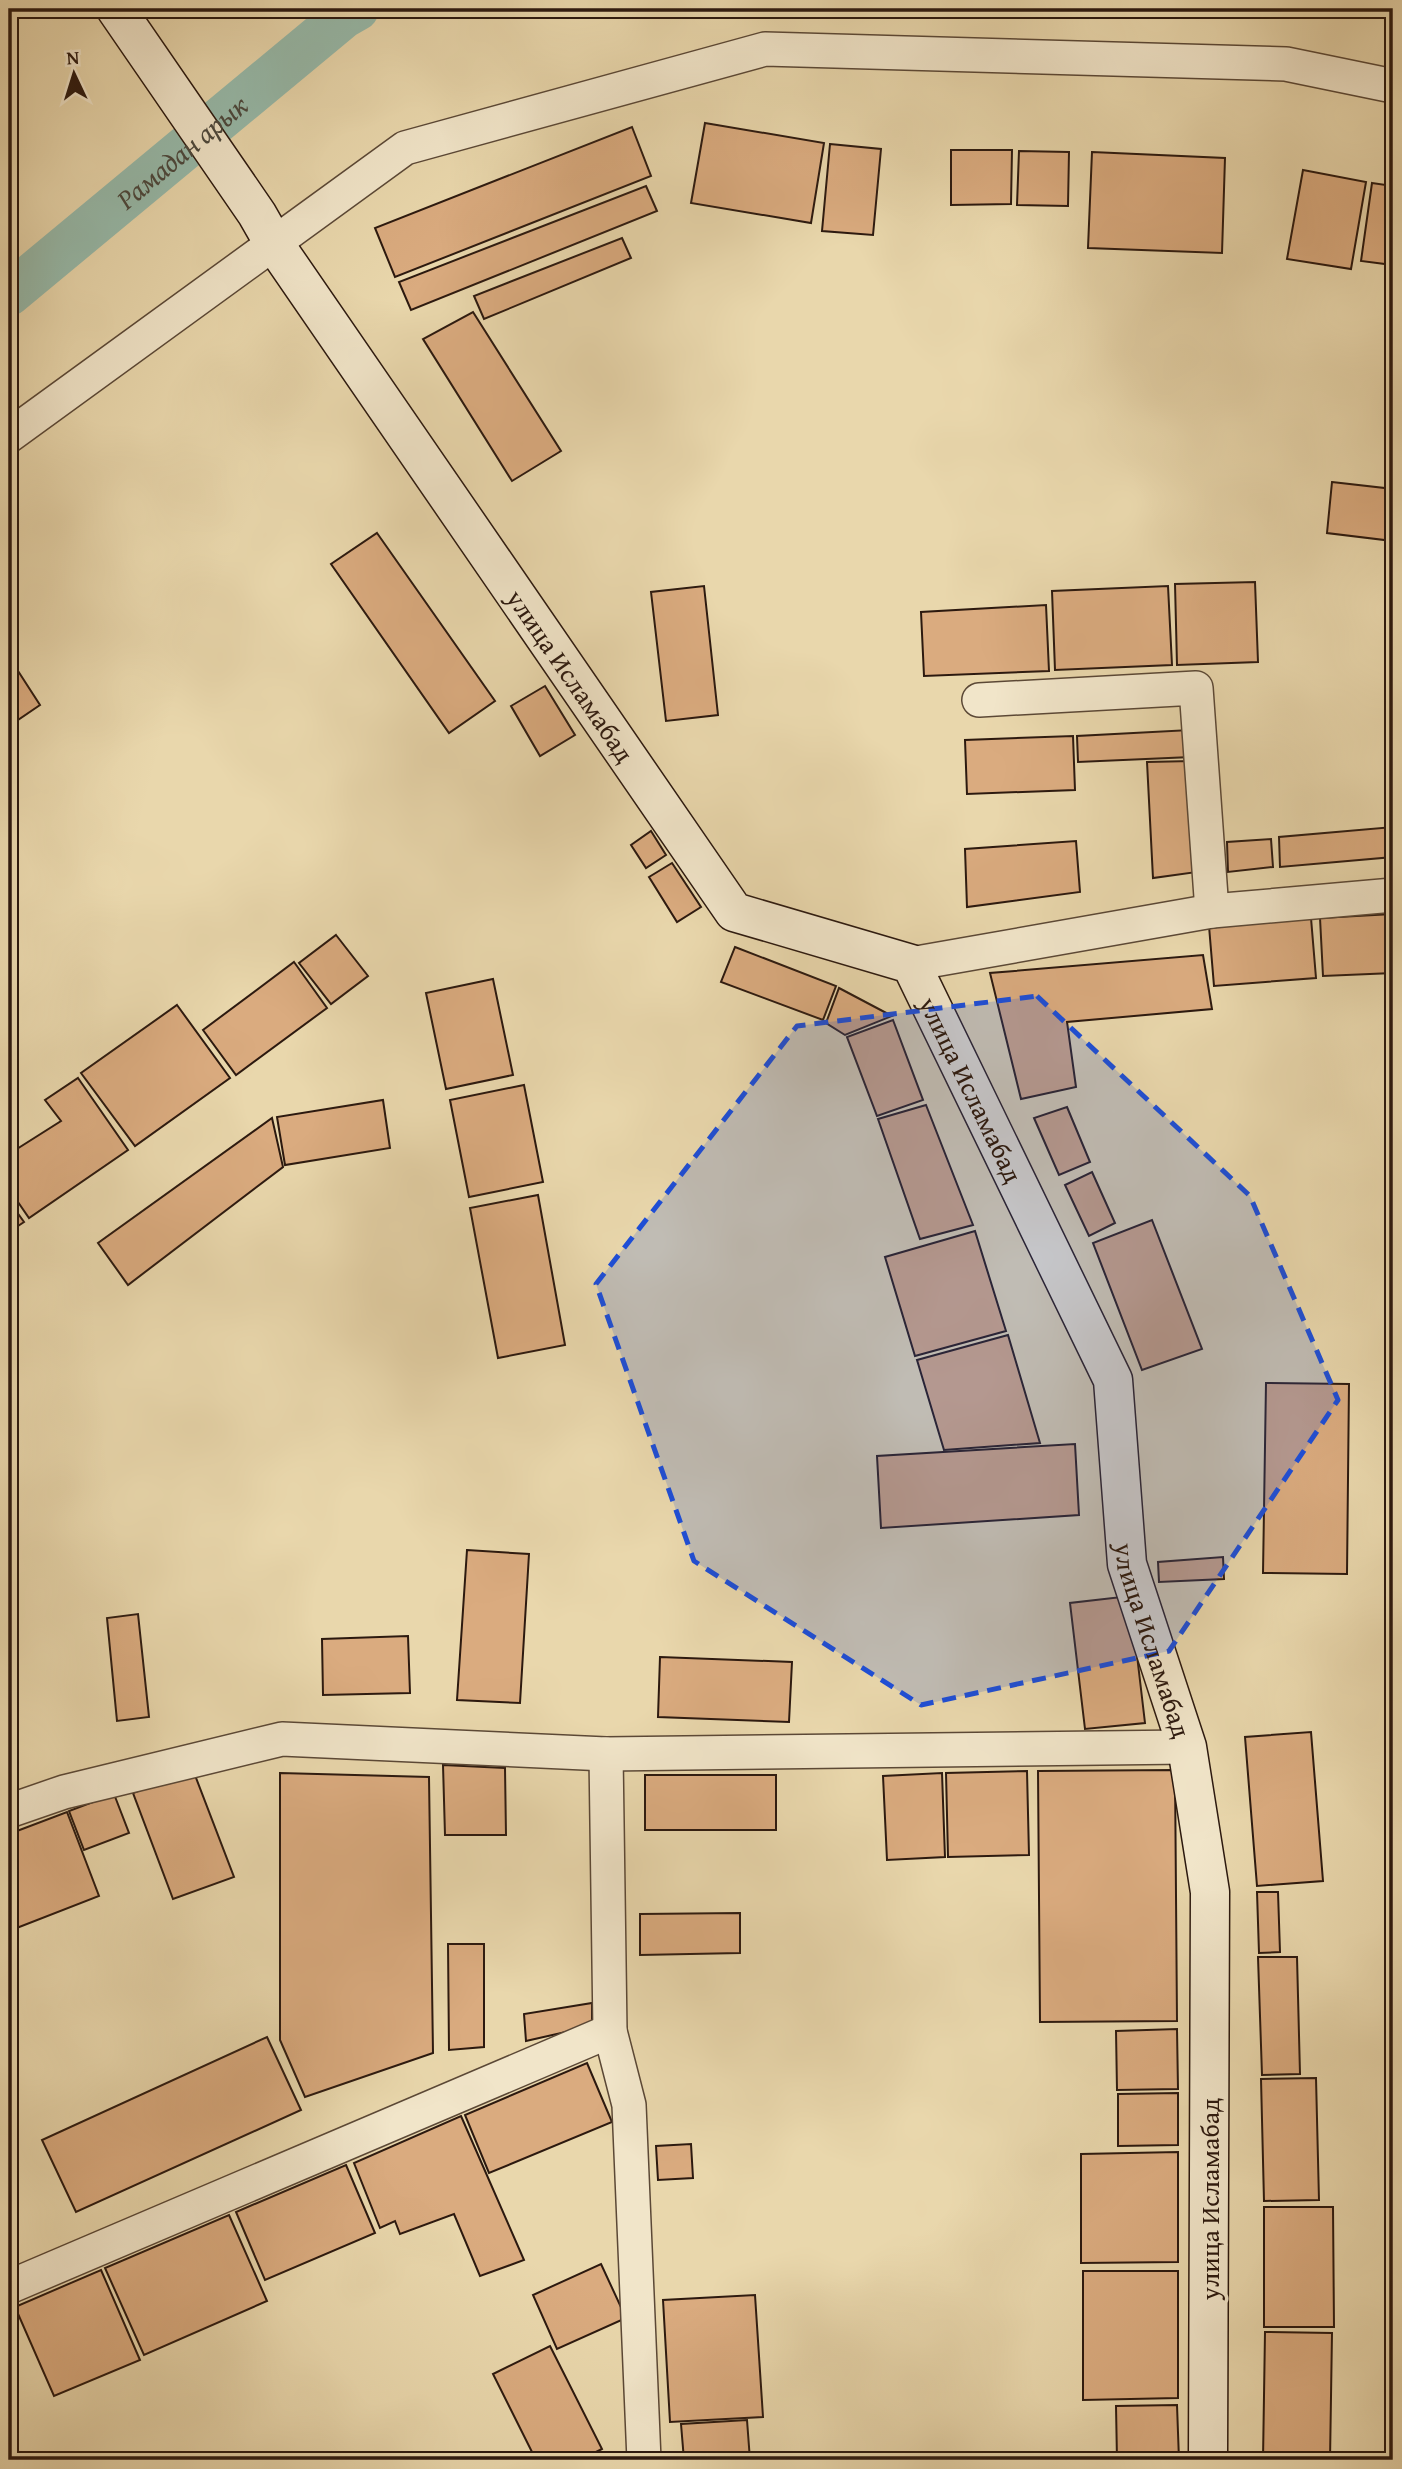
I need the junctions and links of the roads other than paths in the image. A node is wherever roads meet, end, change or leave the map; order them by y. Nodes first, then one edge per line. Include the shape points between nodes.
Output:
1 (116, 9) edge
2 (1393, 86) edge
3 (265, 228) junction
4 (9, 436) edge
5 (979, 700) dead end
6 (1393, 895) edge
7 (1212, 911) junction
8 (911, 964) junction
9 (1186, 1747) junction
10 (606, 1754) junction
11 (9, 1811) edge
12 (610, 2031) junction
13 (9, 2287) edge
14 (644, 2460) edge
15 (1208, 2460) edge

1 - 3 street, улица Исламабад
2 - 3 street via 1286,64 765,49 405,148
3 - 4 street
3 - 8 street, улица Исламабад via 734,912
5 - 7 street via 1196,688
6 - 7 street
7 - 8 street
8 - 9 street, улица Исламабад via 1113,1380 1127,1564
9 - 10 street
9 - 15 street, улица Исламабад via 1210,1892
10 - 11 street via 282,1739 64,1792
10 - 12 street
12 - 13 street
12 - 14 street via 629,2105

